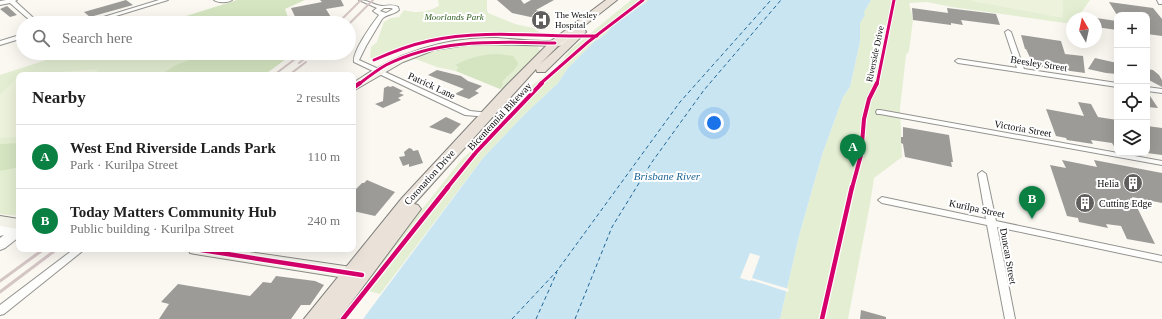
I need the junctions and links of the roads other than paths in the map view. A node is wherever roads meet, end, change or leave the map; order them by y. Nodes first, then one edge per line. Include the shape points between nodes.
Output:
1 (12, 0) edge
2 (165, 0) edge
3 (217, 0) edge
4 (229, 0) edge
5 (362, 0) edge
6 (616, 1) edge
7 (0, 3) edge
8 (380, 7) junction
9 (383, 14) junction
10 (29, 16) edge
11 (111, 16) edge
12 (582, 32) junction
13 (1008, 32) dead end
14 (566, 33) junction
15 (16, 38) edge
16 (0, 42) edge
17 (530, 42) junction
18 (555, 43) junction
19 (544, 53) junction
20 (958, 61) dead end
21 (373, 69) junction
22 (1021, 70) junction
23 (356, 78) edge
24 (356, 85) edge
25 (1114, 85) edge
26 (1150, 89) edge
27 (1162, 91) edge
28 (880, 112) dead end
29 (486, 115) junction
30 (1162, 163) edge
31 (982, 174) dead end
32 (882, 200) dead end
33 (992, 223) junction
34 (13, 224) edge
35 (0, 232) edge
36 (0, 244) edge
37 (76, 252) edge
38 (214, 252) edge
39 (1162, 259) edge
40 (356, 274) junction
41 (0, 311) edge
42 (313, 319) edge
43 (328, 319) edge
44 (1010, 319) edge

1 - 7 street
1 - 10 street
2 - 11 street
3 - 4 street
5 - 8 street
6 - 12 highway, Coronation Drive
6 - 14 highway, Coronation Drive
8 - 9 street via 376,12
8 - 9 street via 396,8 392,13
9 - 21 street, Patrick Lane via 356,57 358,63
12 - 18 main road via 563,42
12 - 40 highway, Coronation Drive via 532,78 455,160
13 - 22 street
14 - 18 highway, Coronation Drive
14 - 21 main road via 538,39 485,38 440,42 398,53
15 - 16 street
17 - 18 main road
17 - 19 main road via 540,47
17 - 21 main road via 484,41 440,46
18 - 19 highway, Coronation Drive
19 - 29 highway, Coronation Drive
20 - 22 street, Beesley Street
21 - 23 main road
21 - 24 main road
21 - 29 street, Patrick Lane via 468,113
22 - 25 street, Beesley Street
26 - 27 street
28 - 30 street, Victoria Street
29 - 40 highway, Coronation Drive via 423,183
31 - 33 street, Duncan Street
32 - 33 street, Kurilpa Street
33 - 39 street, Kurilpa Street
33 - 44 street, Duncan Street
34 - 35 street
34 - 36 street
37 - 41 street
38 - 40 main road
40 - 42 highway, Coronation Drive
40 - 43 highway, Coronation Drive

